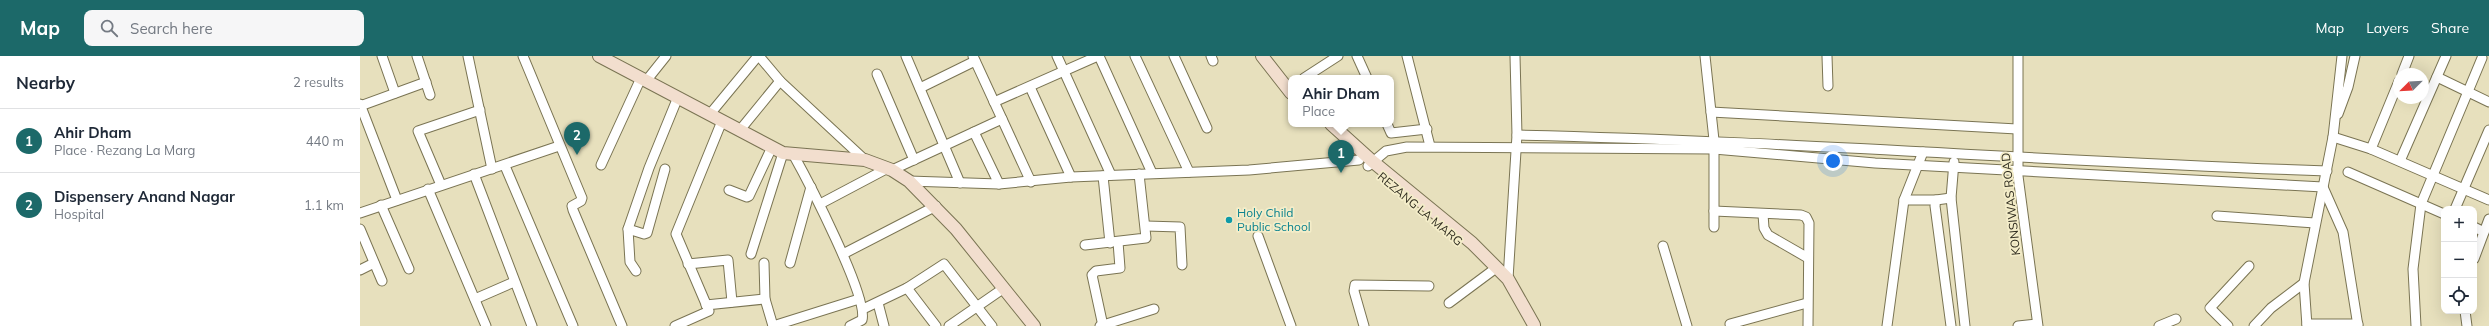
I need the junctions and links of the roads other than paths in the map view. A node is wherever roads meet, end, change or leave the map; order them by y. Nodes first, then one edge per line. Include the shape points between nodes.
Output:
1 (382, 56) edge
2 (417, 56) edge
3 (468, 56) edge
4 (523, 56) edge
5 (599, 56) edge
6 (666, 56) edge
7 (759, 56) edge
8 (906, 56) edge
9 (1057, 56) edge
10 (1098, 56) edge
11 (1135, 56) edge
12 (1174, 56) edge
13 (1262, 56) edge
14 (1271, 56) edge
15 (1338, 56) edge
16 (1357, 56) edge
17 (1407, 56) edge
18 (1515, 56) edge
19 (1705, 56) edge
20 (1827, 56) edge
21 (2018, 56) edge
22 (2342, 56) edge
23 (2354, 56) edge
24 (2410, 56) edge
25 (2446, 56) edge
26 (2484, 58) edge
27 (974, 59) edge
28 (2405, 68) edge
29 (1064, 71) junction
30 (877, 74) dead end
31 (1309, 75) edge
32 (1366, 75) edge
33 (2437, 77) junction
34 (643, 79) junction
35 (780, 81) junction
36 (426, 82) junction
37 (1288, 84) edge
38 (1288, 85) edge
39 (1828, 86) dead end
40 (1030, 87) junction
41 (920, 88) junction
42 (2467, 91) junction
43 (395, 93) junction
44 (430, 95) dead end
45 (2393, 96) edge
46 (678, 97) junction
47 (994, 102) junction
48 (2489, 102) edge
49 (360, 105) edge
50 (480, 110) junction
51 (1711, 112) junction
52 (710, 114) junction
53 (1002, 119) junction
54 (722, 120) junction
55 (2334, 124) junction
56 (1325, 127) edge
57 (1334, 127) edge
58 (1388, 127) edge
59 (1206, 128) dead end
60 (2016, 129) junction
61 (740, 130) junction
62 (1427, 130) junction
63 (2489, 130) edge
64 (974, 132) junction
65 (1391, 133) junction
66 (1517, 135) junction
67 (2334, 137) junction
68 (1714, 145) junction
69 (559, 146) junction
70 (944, 146) junction
71 (1430, 146) junction
72 (1516, 148) junction
73 (1391, 149) junction
74 (2371, 149) junction
75 (783, 151) junction
76 (1923, 152) junction
77 (1955, 154) junction
78 (2017, 157) junction
79 (864, 160) junction
80 (914, 160) junction
81 (1366, 162) junction
82 (2400, 162) junction
83 (602, 165) dead end
84 (1918, 165) junction
85 (505, 166) junction
86 (1953, 167) junction
87 (665, 168) dead end
88 (492, 169) junction
89 (890, 169) junction
90 (2017, 169) junction
91 (2252, 169) junction
92 (2326, 171) junction
93 (1189, 172) junction
94 (2348, 172) dead end
95 (1152, 173) junction
96 (474, 174) junction
97 (1139, 174) junction
98 (2431, 175) junction
99 (1107, 176) junction
100 (1071, 178) junction
101 (909, 181) junction
102 (1031, 182) junction
103 (2251, 182) junction
104 (960, 183) junction
105 (1000, 184) junction
106 (441, 185) junction
107 (811, 187) junction
108 (2324, 187) junction
109 (428, 189) junction
110 (2462, 189) junction
111 (729, 190) dead end
112 (1951, 198) junction
113 (1414, 199) junction
114 (397, 200) junction
115 (1904, 200) junction
116 (1936, 200) junction
117 (2489, 200) edge
118 (820, 204) junction
119 (2421, 204) junction
120 (381, 206) junction
121 (936, 206) junction
122 (2456, 206) edge
123 (1714, 211) junction
124 (360, 213) edge
125 (2441, 213) edge
126 (1763, 214) junction
127 (2217, 216) dead end
128 (2489, 219) edge
129 (2316, 223) junction
130 (1146, 226) junction
131 (1714, 228) dead end
132 (360, 229) edge
133 (628, 229) junction
134 (2477, 229) edge
135 (2484, 232) junction
136 (1258, 236) dead end
137 (1114, 242) junction
138 (1085, 245) dead end
139 (1663, 246) dead end
140 (2477, 251) edge
141 (751, 254) dead end
142 (842, 254) junction
143 (1808, 258) junction
144 (374, 263) junction
145 (764, 263) dead end
146 (790, 263) dead end
147 (688, 264) junction
148 (1182, 265) dead end
149 (2249, 266) dead end
150 (409, 269) dead end
151 (360, 270) edge
152 (636, 271) dead end
153 (1492, 271) junction
154 (1508, 279) junction
155 (382, 281) dead end
156 (514, 282) junction
157 (2304, 283) junction
158 (1430, 286) dead end
159 (907, 288) junction
160 (1004, 288) junction
161 (1517, 296) junction
162 (765, 298) junction
163 (475, 299) junction
164 (859, 299) junction
165 (732, 302) junction
166 (878, 303) junction
167 (1449, 303) dead end
168 (1807, 303) junction
169 (706, 305) junction
170 (978, 307) junction
171 (863, 309) junction
172 (1154, 309) dead end
173 (2465, 314) edge
174 (2176, 319) dead end
175 (1730, 324) dead end
176 (854, 325) edge
177 (2037, 325) edge
178 (2307, 325) edge
179 (2358, 325) edge
180 (486, 326) edge
181 (532, 326) edge
182 (573, 326) edge
183 (622, 326) edge
184 (675, 326) edge
185 (773, 326) edge
186 (884, 326) edge
187 (936, 326) edge
188 (949, 326) edge
189 (992, 326) edge
190 (1034, 326) edge
191 (1102, 326) edge
192 (1291, 326) edge
193 (1364, 326) edge
194 (1534, 326) edge
195 (1686, 326) edge
196 (1808, 326) edge
197 (1887, 326) edge
198 (1951, 326) edge
199 (1965, 326) edge
200 (2018, 326) edge
201 (2159, 326) edge
202 (2228, 326) edge
203 (2254, 326) edge
204 (2416, 326) edge
205 (2467, 326) edge

1 - 43 street
2 - 36 street
3 - 50 street
4 - 69 street
5 - 34 main road
6 - 34 street
7 - 35 street
7 - 52 street
8 - 41 street
9 - 29 street
10 - 29 street
10 - 95 street
11 - 93 street
12 - 59 street
13 - 38 main road
14 - 37 main road
15 - 31 street
16 - 32 street
17 - 62 street
18 - 66 street
19 - 51 street
20 - 39 street
21 - 60 street, KONSIWAS ROAD
22 - 55 street
23 - 55 street via 2348,87
24 - 28 street
25 - 33 street
26 - 42 street
27 - 41 street
27 - 47 street
29 - 40 street
29 - 99 street
30 - 80 street
33 - 42 street
33 - 82 street
34 - 46 main road
34 - 83 street
35 - 61 street
35 - 79 street
36 - 43 street
36 - 44 street
40 - 47 street
40 - 100 street
41 - 70 street
42 - 48 street
42 - 98 street
43 - 49 street
45 - 74 street
46 - 52 main road
46 - 133 street
47 - 53 street
49 - 114 street
50 - 88 street
50 - 106 street via 418,131
51 - 60 street
51 - 68 street
52 - 54 main road
53 - 64 street
53 - 102 street
54 - 61 main road
54 - 147 street via 676,234
55 - 67 street
56 - 81 main road, REZANG LA MARG
57 - 81 main road, REZANG LA MARG
58 - 65 street
60 - 78 street, KONSIWAS ROAD
61 - 75 main road
62 - 65 street
62 - 71 street
63 - 110 street
64 - 70 street
64 - 105 street
65 - 73 street
66 - 68 street
66 - 72 street
67 - 74 street
67 - 92 street
68 - 72 street
68 - 76 street
68 - 84 street
68 - 123 street
69 - 85 street
69 - 183 street via 582,198 581,202 572,206 573,210
70 - 80 street
70 - 104 street
71 - 72 street
71 - 73 street
72 - 154 street
73 - 81 street
74 - 82 street
75 - 79 main road
75 - 107 street
75 - 111 street via 750,196
75 - 141 street
76 - 77 street
76 - 84 street
77 - 78 street
77 - 86 street
78 - 90 street, KONSIWAS ROAD
78 - 91 street
79 - 89 main road
80 - 89 street
81 - 93 street
81 - 113 main road, REZANG LA MARG
82 - 98 street
84 - 86 street
84 - 115 street
85 - 88 street
85 - 182 street
86 - 90 street
86 - 112 street
87 - 133 street via 647,232 644,234
88 - 96 street
89 - 101 main road
89 - 118 street
90 - 103 street
90 - 177 street, KONSIWAS ROAD
91 - 92 street
91 - 103 street
92 - 108 street
93 - 95 street
94 - 119 street
95 - 97 street
96 - 106 street
96 - 156 street
97 - 99 street
97 - 130 street
98 - 110 street
98 - 119 street
99 - 100 street
99 - 137 street
100 - 102 street
101 - 104 street
101 - 121 main road
102 - 105 street
103 - 108 street
104 - 105 street
106 - 109 street
107 - 118 street
107 - 146 street
108 - 129 street
108 - 179 street via 2338,215 2343,232
109 - 114 street
109 - 163 street
110 - 117 street
110 - 122 street
112 - 116 street
112 - 199 street
113 - 153 main road, REZANG LA MARG
113 - 154 main road, REZANG LA MARG via 1472,242
114 - 120 street
115 - 116 street
115 - 197 street
116 - 198 street
118 - 142 street
119 - 125 street
119 - 204 street via 2413,264
120 - 124 street
120 - 150 street
121 - 142 street
121 - 160 main road
123 - 126 street
123 - 131 street
126 - 143 street via 1764,228 1768,235
126 - 143 street via 1806,217 1809,223
127 - 129 street
128 - 135 street
129 - 157 street
130 - 137 street via 1146,238
130 - 148 street via 1180,227
132 - 144 street
133 - 152 street via 630,262
134 - 135 street
135 - 140 street
136 - 192 street
137 - 138 street
137 - 191 street via 1120,268 1096,271 1092,275
139 - 195 street
142 - 164 street
143 - 168 street
144 - 151 street
144 - 155 street
145 - 162 street
147 - 165 street via 728,260
147 - 169 street
149 - 202 street via 2210,308
153 - 161 main road, REZANG LA MARG
153 - 167 street
154 - 161 main road, REZANG LA MARG
156 - 163 street
156 - 181 street
157 - 178 street
157 - 203 street via 2271,308
158 - 193 street via 1355,284 1354,291
159 - 166 street
159 - 170 street via 944,264
159 - 187 street
160 - 170 street
160 - 190 main road
161 - 194 main road, REZANG LA MARG
162 - 165 street
162 - 185 street
163 - 180 street
164 - 171 street
164 - 185 street
165 - 169 street
166 - 171 street
166 - 186 street
168 - 175 street
168 - 196 street
169 - 184 street via 708,313
170 - 188 street
170 - 189 street
171 - 176 street via 862,320
172 - 191 street
173 - 205 street
174 - 201 street
177 - 200 street
178 - 179 street

